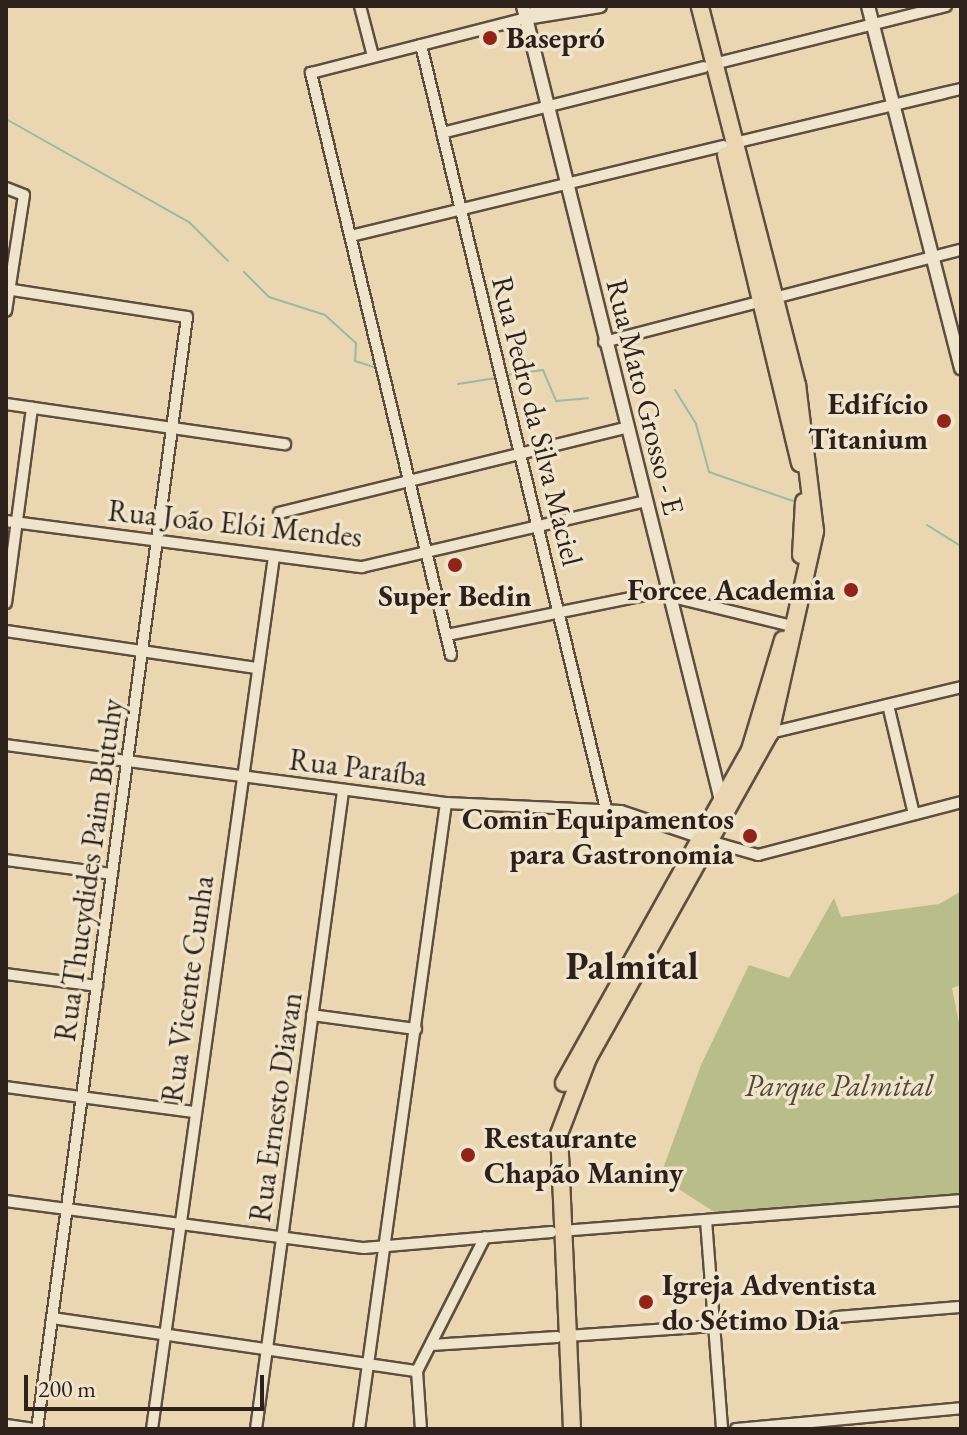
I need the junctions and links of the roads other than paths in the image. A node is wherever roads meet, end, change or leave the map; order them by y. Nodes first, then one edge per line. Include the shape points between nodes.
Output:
1 (360, 6) edge
2 (546, 6) edge
3 (600, 6) edge
4 (689, 6) edge
5 (700, 6) edge
6 (868, 6) edge
7 (946, 6) edge
8 (524, 12) edge
9 (873, 24) junction
10 (421, 45) junction
11 (373, 56) junction
12 (709, 66) junction
13 (961, 89) edge
14 (892, 105) junction
15 (548, 106) junction
16 (442, 133) junction
17 (729, 145) junction
18 (565, 184) junction
19 (12, 189) edge
20 (461, 209) junction
21 (351, 236) junction
22 (961, 250) edge
23 (930, 258) junction
24 (8, 289) edge
25 (768, 302) junction
26 (6, 311) edge
27 (604, 342) junction
28 (958, 344) edge
29 (961, 368) edge
30 (6, 404) edge
31 (32, 408) junction
32 (628, 427) junction
33 (173, 428) junction
34 (285, 444) dead end
35 (521, 454) junction
36 (412, 481) junction
37 (645, 501) junction
38 (279, 513) dead end
39 (12, 521) edge
40 (538, 527) junction
41 (158, 541) junction
42 (429, 553) junction
43 (274, 556) junction
44 (666, 595) junction
45 (6, 603) edge
46 (559, 612) junction
47 (792, 626) junction
48 (6, 631) edge
49 (447, 635) junction
50 (143, 650) junction
51 (451, 655) dead end
52 (256, 668) junction
53 (961, 687) edge
54 (888, 705) junction
55 (770, 733) junction
56 (6, 745) edge
57 (128, 762) junction
58 (241, 777) junction
59 (343, 791) junction
60 (961, 802) edge
61 (446, 803) junction
62 (726, 804) junction
63 (606, 809) junction
64 (914, 814) junction
65 (707, 840) junction
66 (6, 860) edge
67 (112, 874) junction
68 (6, 974) edge
69 (97, 986) junction
70 (312, 1015) junction
71 (416, 1029) junction
72 (6, 1087) edge
73 (82, 1097) junction
74 (194, 1112) junction
75 (961, 1200) edge
76 (6, 1201) edge
77 (67, 1209) junction
78 (706, 1220) junction
79 (179, 1224) junction
80 (556, 1232) junction
81 (485, 1237) junction
82 (282, 1238) junction
83 (387, 1245) junction
84 (961, 1307) edge
85 (836, 1317) dead end
86 (52, 1318) junction
87 (714, 1326) junction
88 (165, 1336) junction
89 (562, 1336) junction
90 (431, 1345) junction
91 (268, 1349) junction
92 (369, 1363) junction
93 (417, 1371) junction
94 (961, 1408) edge
95 (6, 1425) edge
96 (36, 1429) edge
97 (152, 1429) edge
98 (256, 1429) edge
99 (359, 1429) edge
100 (421, 1429) edge
101 (564, 1429) edge
102 (572, 1429) edge
103 (722, 1429) edge
104 (736, 1429) edge

1 - 11 street
2 - 8 street
3 - 8 street
4 - 12 main road
5 - 12 main road
6 - 9 street
7 - 9 street
8 - 10 street
8 - 15 street, Rua Mato Grosso - E
9 - 12 street
9 - 14 street
10 - 11 street
10 - 16 street, Rua Pedro da Silva Maciel
11 - 21 street via 311,73
12 - 15 street
12 - 17 main road
13 - 14 street
14 - 17 street
14 - 23 street
15 - 16 street
15 - 18 street, Rua Mato Grosso - E
16 - 20 street, Rua Pedro da Silva Maciel
17 - 18 street
17 - 25 main road
18 - 20 street
18 - 27 street, Rua Mato Grosso - E
19 - 24 street via 24,195
20 - 21 street
20 - 35 street, Rua Pedro da Silva Maciel
21 - 36 street
22 - 23 street
23 - 25 street
23 - 28 street
24 - 26 street
24 - 33 street, Rua Thucydides Paim Butuhy via 187,317
25 - 27 street
25 - 47 main road via 815,499
27 - 32 street, Rua Mato Grosso - E
28 - 29 street
30 - 31 street
31 - 33 street
31 - 39 street
32 - 35 street
32 - 37 street, Rua Mato Grosso - E
33 - 34 street
33 - 41 street, Rua Thucydides Paim Butuhy
35 - 36 street
35 - 40 street, Rua Pedro da Silva Maciel
36 - 38 street
36 - 42 street
37 - 40 street, Rua João Elói Mendes
37 - 44 street, Rua Mato Grosso - E
39 - 41 street, Rua João Elói Mendes
39 - 45 street
40 - 42 street, Rua João Elói Mendes
40 - 46 street, Rua Pedro da Silva Maciel
41 - 43 street, Rua João Elói Mendes
41 - 50 street, Rua Thucydides Paim Butuhy
42 - 43 street, Rua João Elói Mendes via 362,567
42 - 49 street
43 - 52 street, Rua Vicente Cunha
44 - 46 street via 628,595
44 - 47 street
44 - 62 street, Rua Mato Grosso - E
46 - 49 street
46 - 63 street, Rua Pedro da Silva Maciel
47 - 55 main road
47 - 62 main road via 759,727
48 - 50 street
49 - 51 street
50 - 52 street
50 - 57 street, Rua Thucydides Paim Butuhy
52 - 58 street, Rua Vicente Cunha
53 - 54 street
54 - 55 street
54 - 64 street
55 - 62 main road
56 - 57 street, Rua Paraíba
57 - 58 street, Rua Paraíba
57 - 67 street, Rua Thucydides Paim Butuhy
58 - 59 street, Rua Paraíba
58 - 74 street, Rua Vicente Cunha
59 - 61 street, Rua Paraíba
59 - 70 street, Rua Ernesto Diavan
60 - 64 street, Rua Paraíba
61 - 63 street, Rua Paraíba
61 - 71 street
62 - 65 main road
63 - 65 street, Rua Paraíba
64 - 65 street, Rua Paraíba via 758,855
65 - 80 main road via 571,1095 557,1151
66 - 67 street
67 - 69 street, Rua Thucydides Paim Butuhy
68 - 69 street
69 - 73 street, Rua Thucydides Paim Butuhy
70 - 71 street
70 - 82 street, Rua Ernesto Diavan
71 - 83 street
72 - 73 street
73 - 74 street
73 - 77 street, Rua Thucydides Paim Butuhy
74 - 79 street, Rua Vicente Cunha
75 - 78 street
76 - 77 street
77 - 79 street
77 - 86 street, Rua Thucydides Paim Butuhy
78 - 80 street
78 - 87 street
79 - 82 street
79 - 88 street, Rua Vicente Cunha
80 - 81 street
80 - 89 main road
81 - 83 street
81 - 90 street
82 - 83 street
82 - 91 street, Rua Ernesto Diavan
83 - 92 street
84 - 85 street
86 - 88 street
86 - 96 street, Rua Thucydides Paim Butuhy
87 - 89 street
87 - 103 street
88 - 91 street
88 - 97 street, Rua Vicente Cunha
89 - 90 street
89 - 101 main road
89 - 102 main road
90 - 93 street
91 - 92 street
91 - 98 street, Rua Ernesto Diavan
92 - 93 street
92 - 99 street
93 - 100 street
94 - 104 street
95 - 96 street

